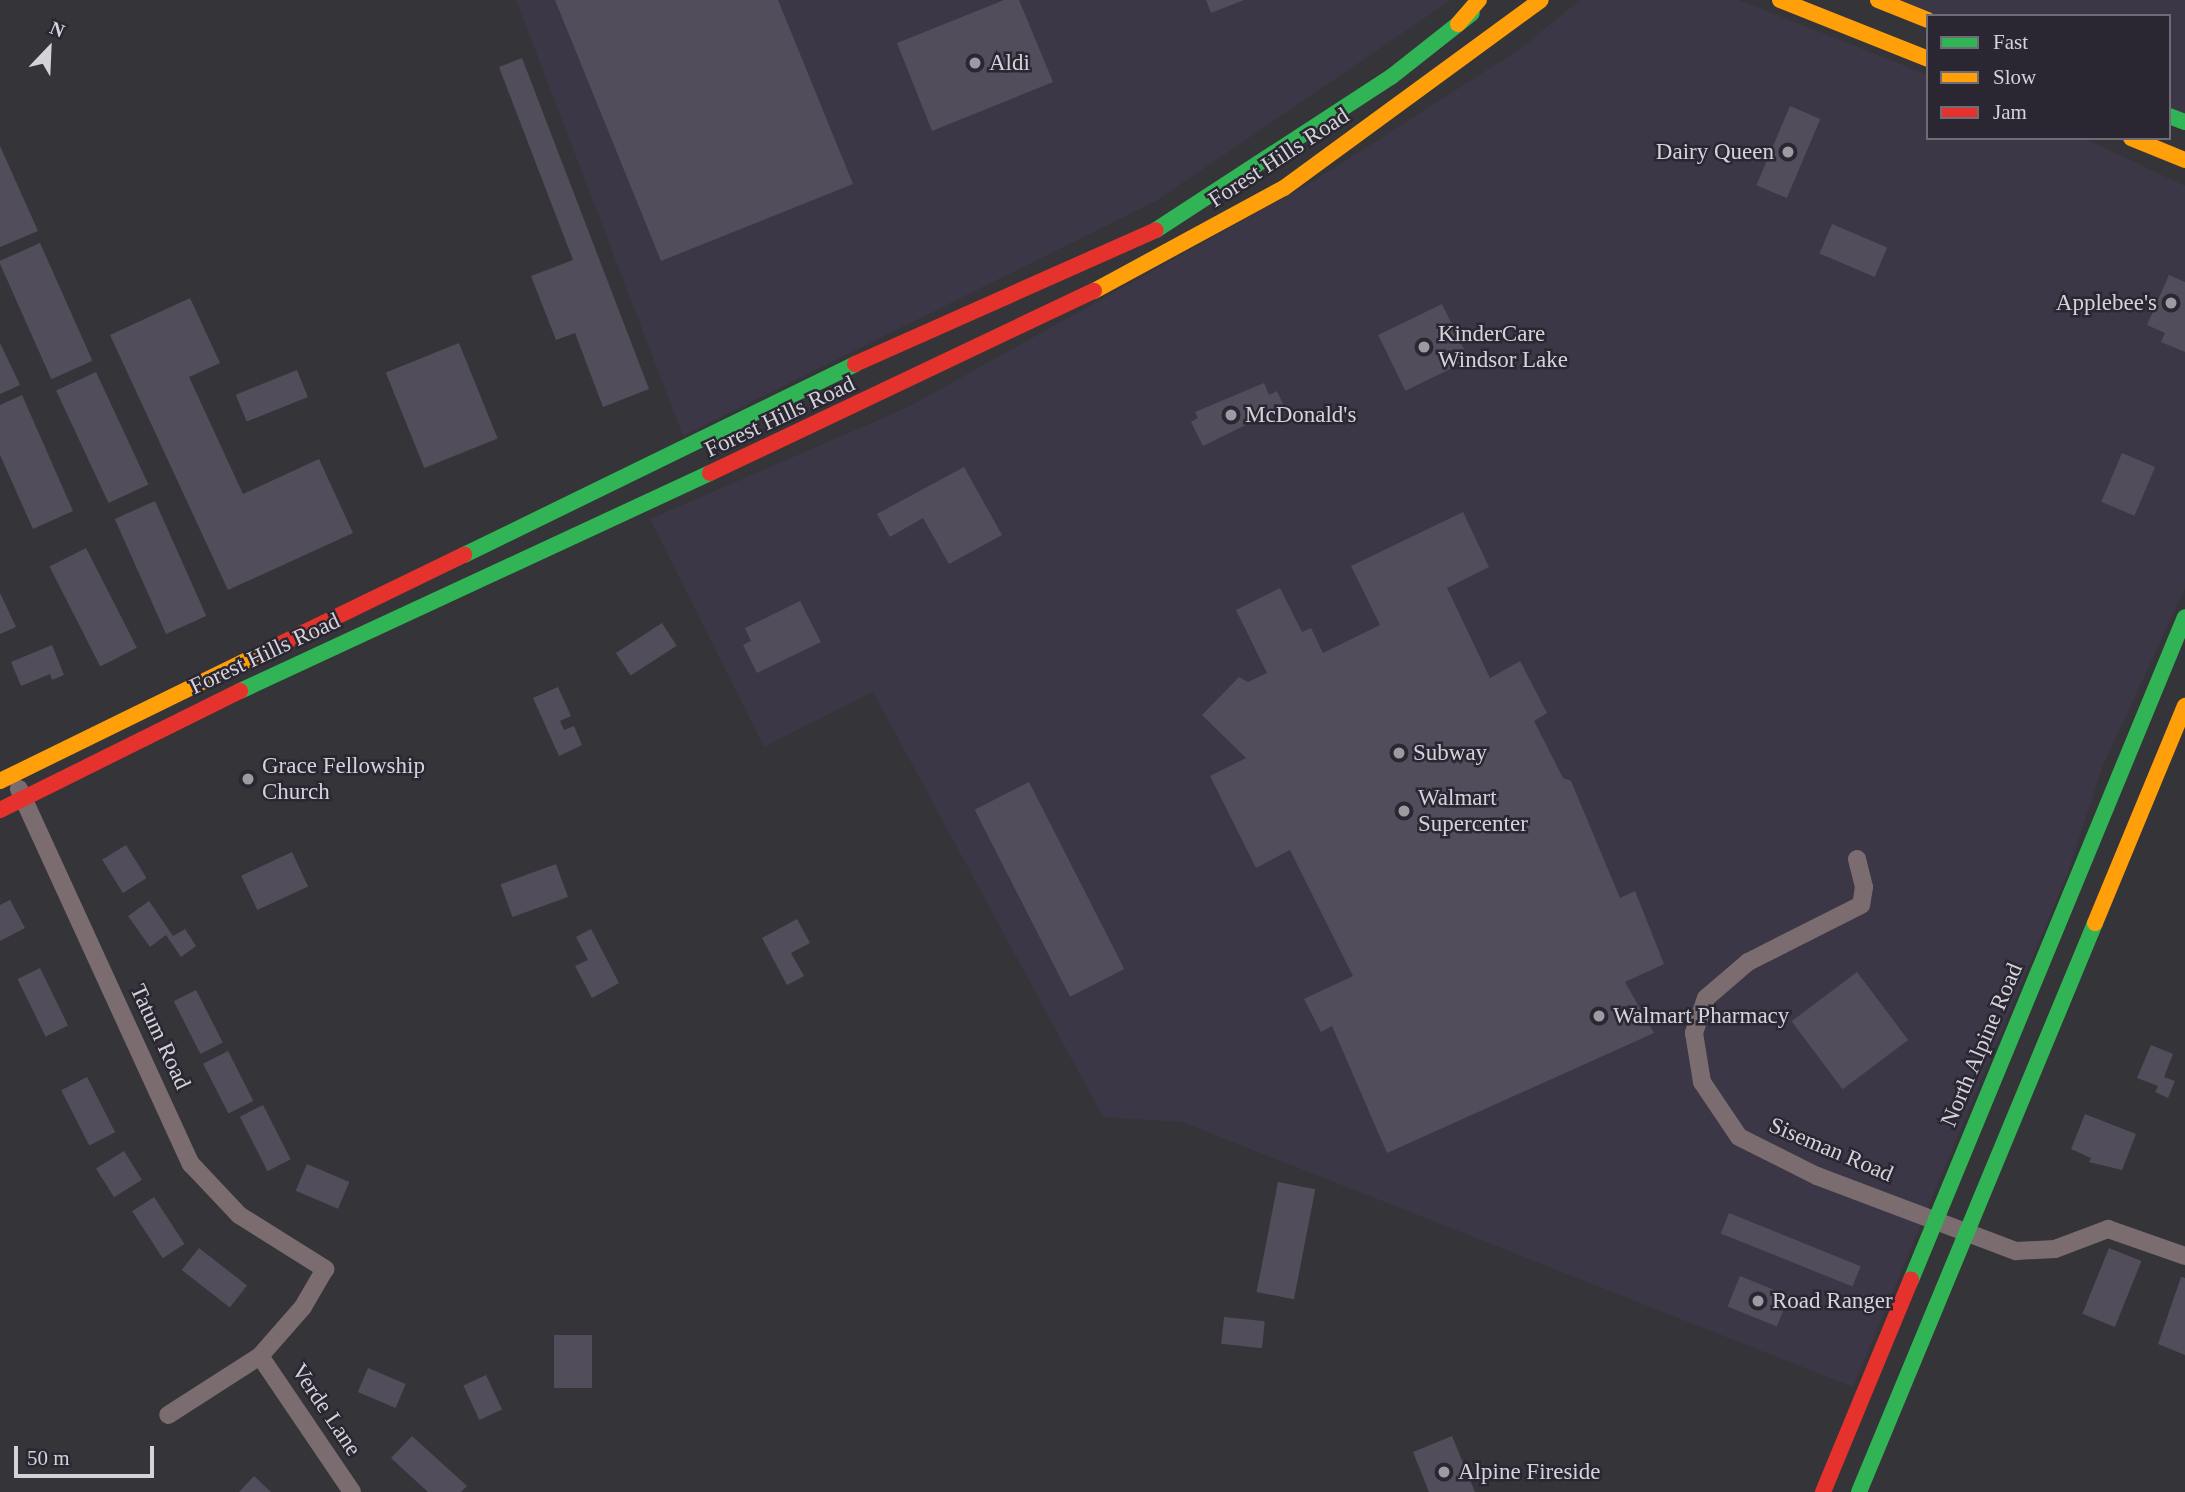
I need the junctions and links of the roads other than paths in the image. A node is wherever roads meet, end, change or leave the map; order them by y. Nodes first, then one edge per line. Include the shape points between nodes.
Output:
1 (1479, 0) edge
2 (1488, 0) edge
3 (1541, 0) edge
4 (1780, 0) edge
5 (1878, 0) edge
6 (1926, 19) edge
7 (1458, 24) junction
8 (1926, 58) edge
9 (2136, 140) edge
10 (2185, 160) edge
11 (2185, 617) edge
12 (2185, 706) edge
13 (7, 778) edge
14 (23, 797) junction
15 (0, 810) edge
16 (1857, 859) dead end
17 (1934, 1219) junction
18 (1968, 1233) junction
19 (2185, 1256) edge
20 (260, 1356) junction
21 (168, 1415) dead end
22 (352, 1492) edge
23 (1822, 1492) edge
24 (1859, 1492) edge

1 - 7 street
2 - 7 street, Forest Hills Road
3 - 14 street, Forest Hills Road via 1284,188 1165,256 945,365 192,713
4 - 8 street
5 - 6 street
7 - 13 street, Forest Hills Road via 1391,77 1140,240 953,316
9 - 10 street
11 - 17 street, North Alpine Road
12 - 18 street
13 - 14 street, Tatum Road
14 - 15 street, Forest Hills Road
14 - 20 street, Tatum Road via 191,1164 239,1215 325,1269 303,1307
16 - 17 street, Siseman Road via 1864,887 1861,905 1748,962 1706,998 1694,1033 1702,1082 1739,1137 1817,1176
17 - 18 street, Siseman Road
17 - 23 street, North Alpine Road
18 - 19 street, Siseman Road via 2034,1252 2108,1229
18 - 24 street
20 - 21 street
20 - 22 street, Verde Lane

